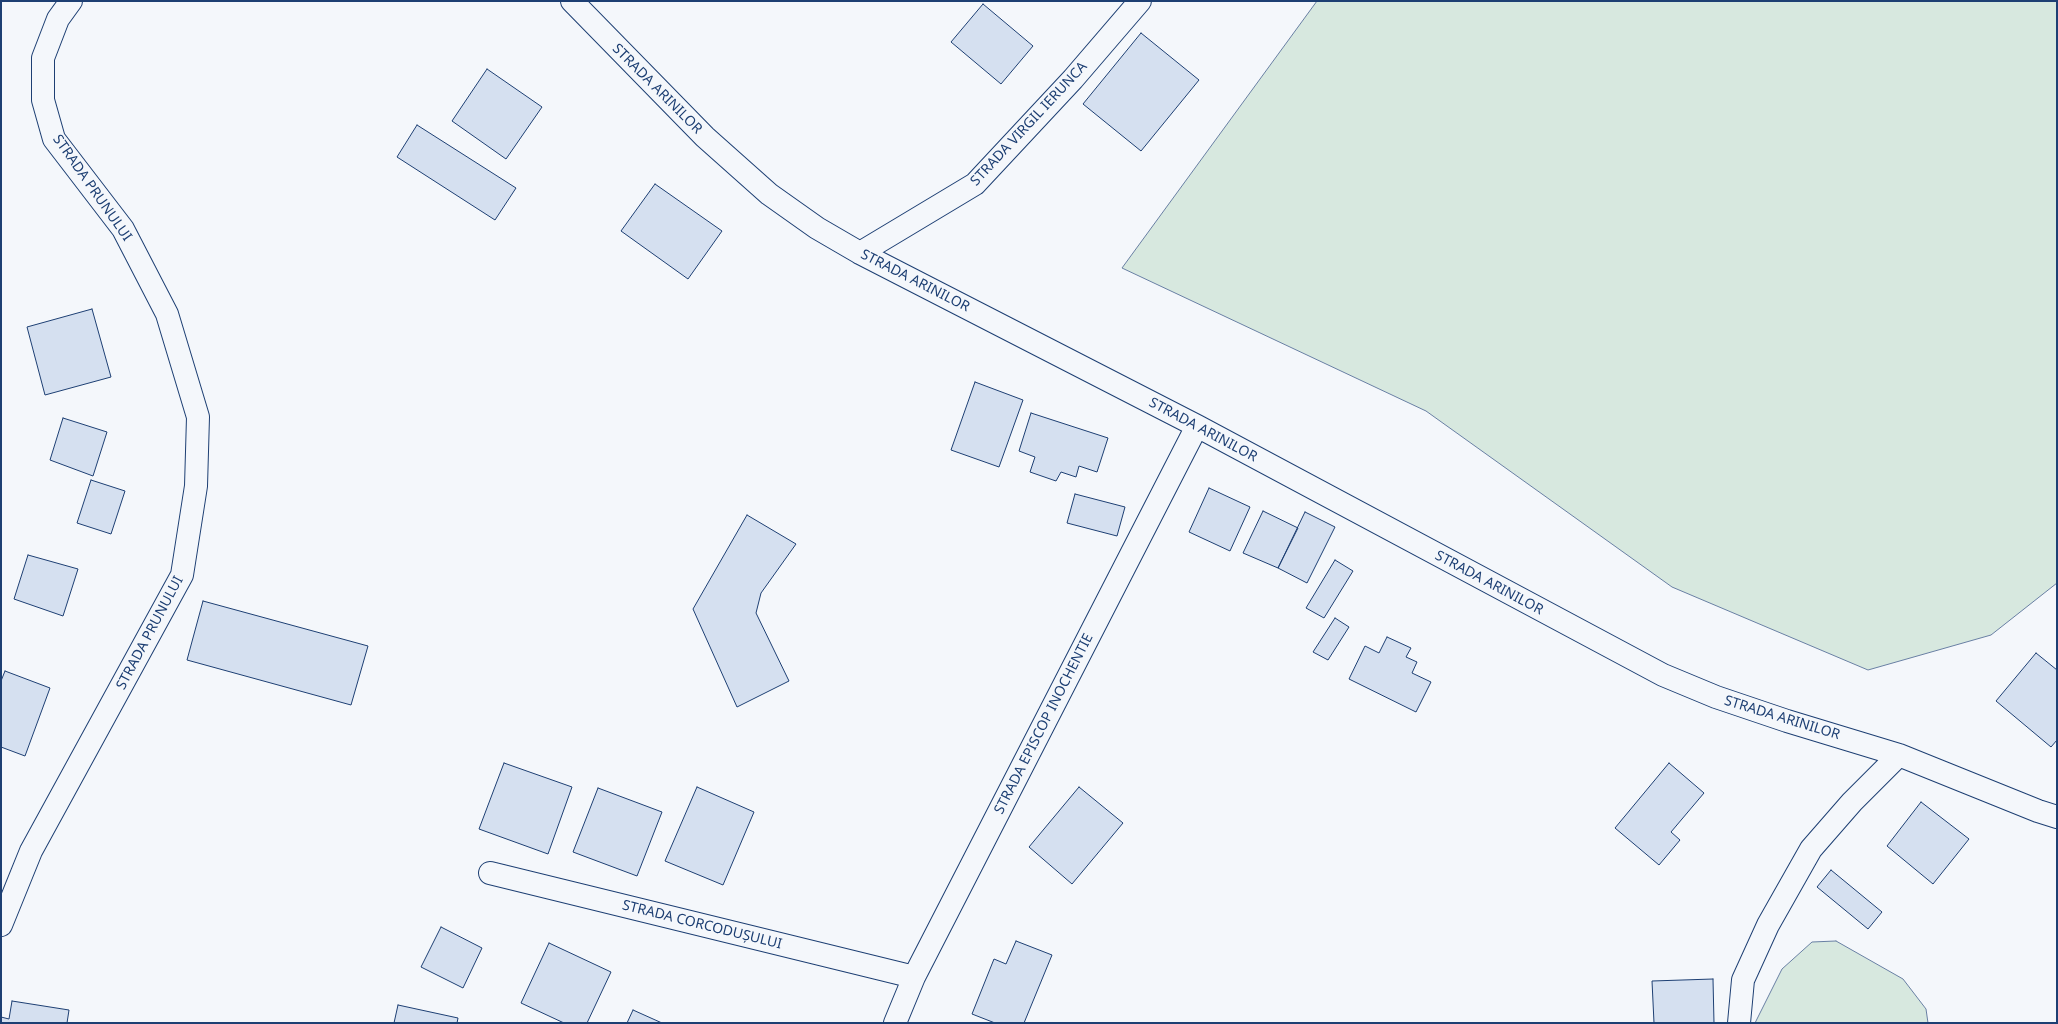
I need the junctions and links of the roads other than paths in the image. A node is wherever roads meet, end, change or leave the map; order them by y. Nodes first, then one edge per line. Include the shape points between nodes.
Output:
1 (71, 1) edge
2 (572, 1) edge
3 (1140, 1) edge
4 (860, 253) junction
5 (1197, 426) junction
6 (1899, 755) junction
7 (2057, 817) edge
8 (490, 873) dead end
9 (1, 925) edge
10 (914, 977) junction
11 (895, 1023) edge
12 (1739, 1023) edge

1 - 9 street, STRADA PRUNULUI via 58,19 43,58 43,100 54,139 123,228 168,314 198,416 196,486 182,575 31,851
2 - 4 street, STRADA ARINILOR via 704,137 769,194 817,228
3 - 4 street, STRADA VIRGIL IERUNCA via 1073,79 975,184
4 - 5 street, STRADA ARINILOR
5 - 6 street, STRADA ARINILOR via 1663,676 1787,721
5 - 10 street, STRADA EPISCOP INOCHENTIE
6 - 7 street, STRADA ARINILOR
6 - 12 street via 1810,849 1768,925 1743,980
8 - 10 street, STRADA CORCODUȘULUI
10 - 11 street, STRADA EPISCOP INOCHENTIE

